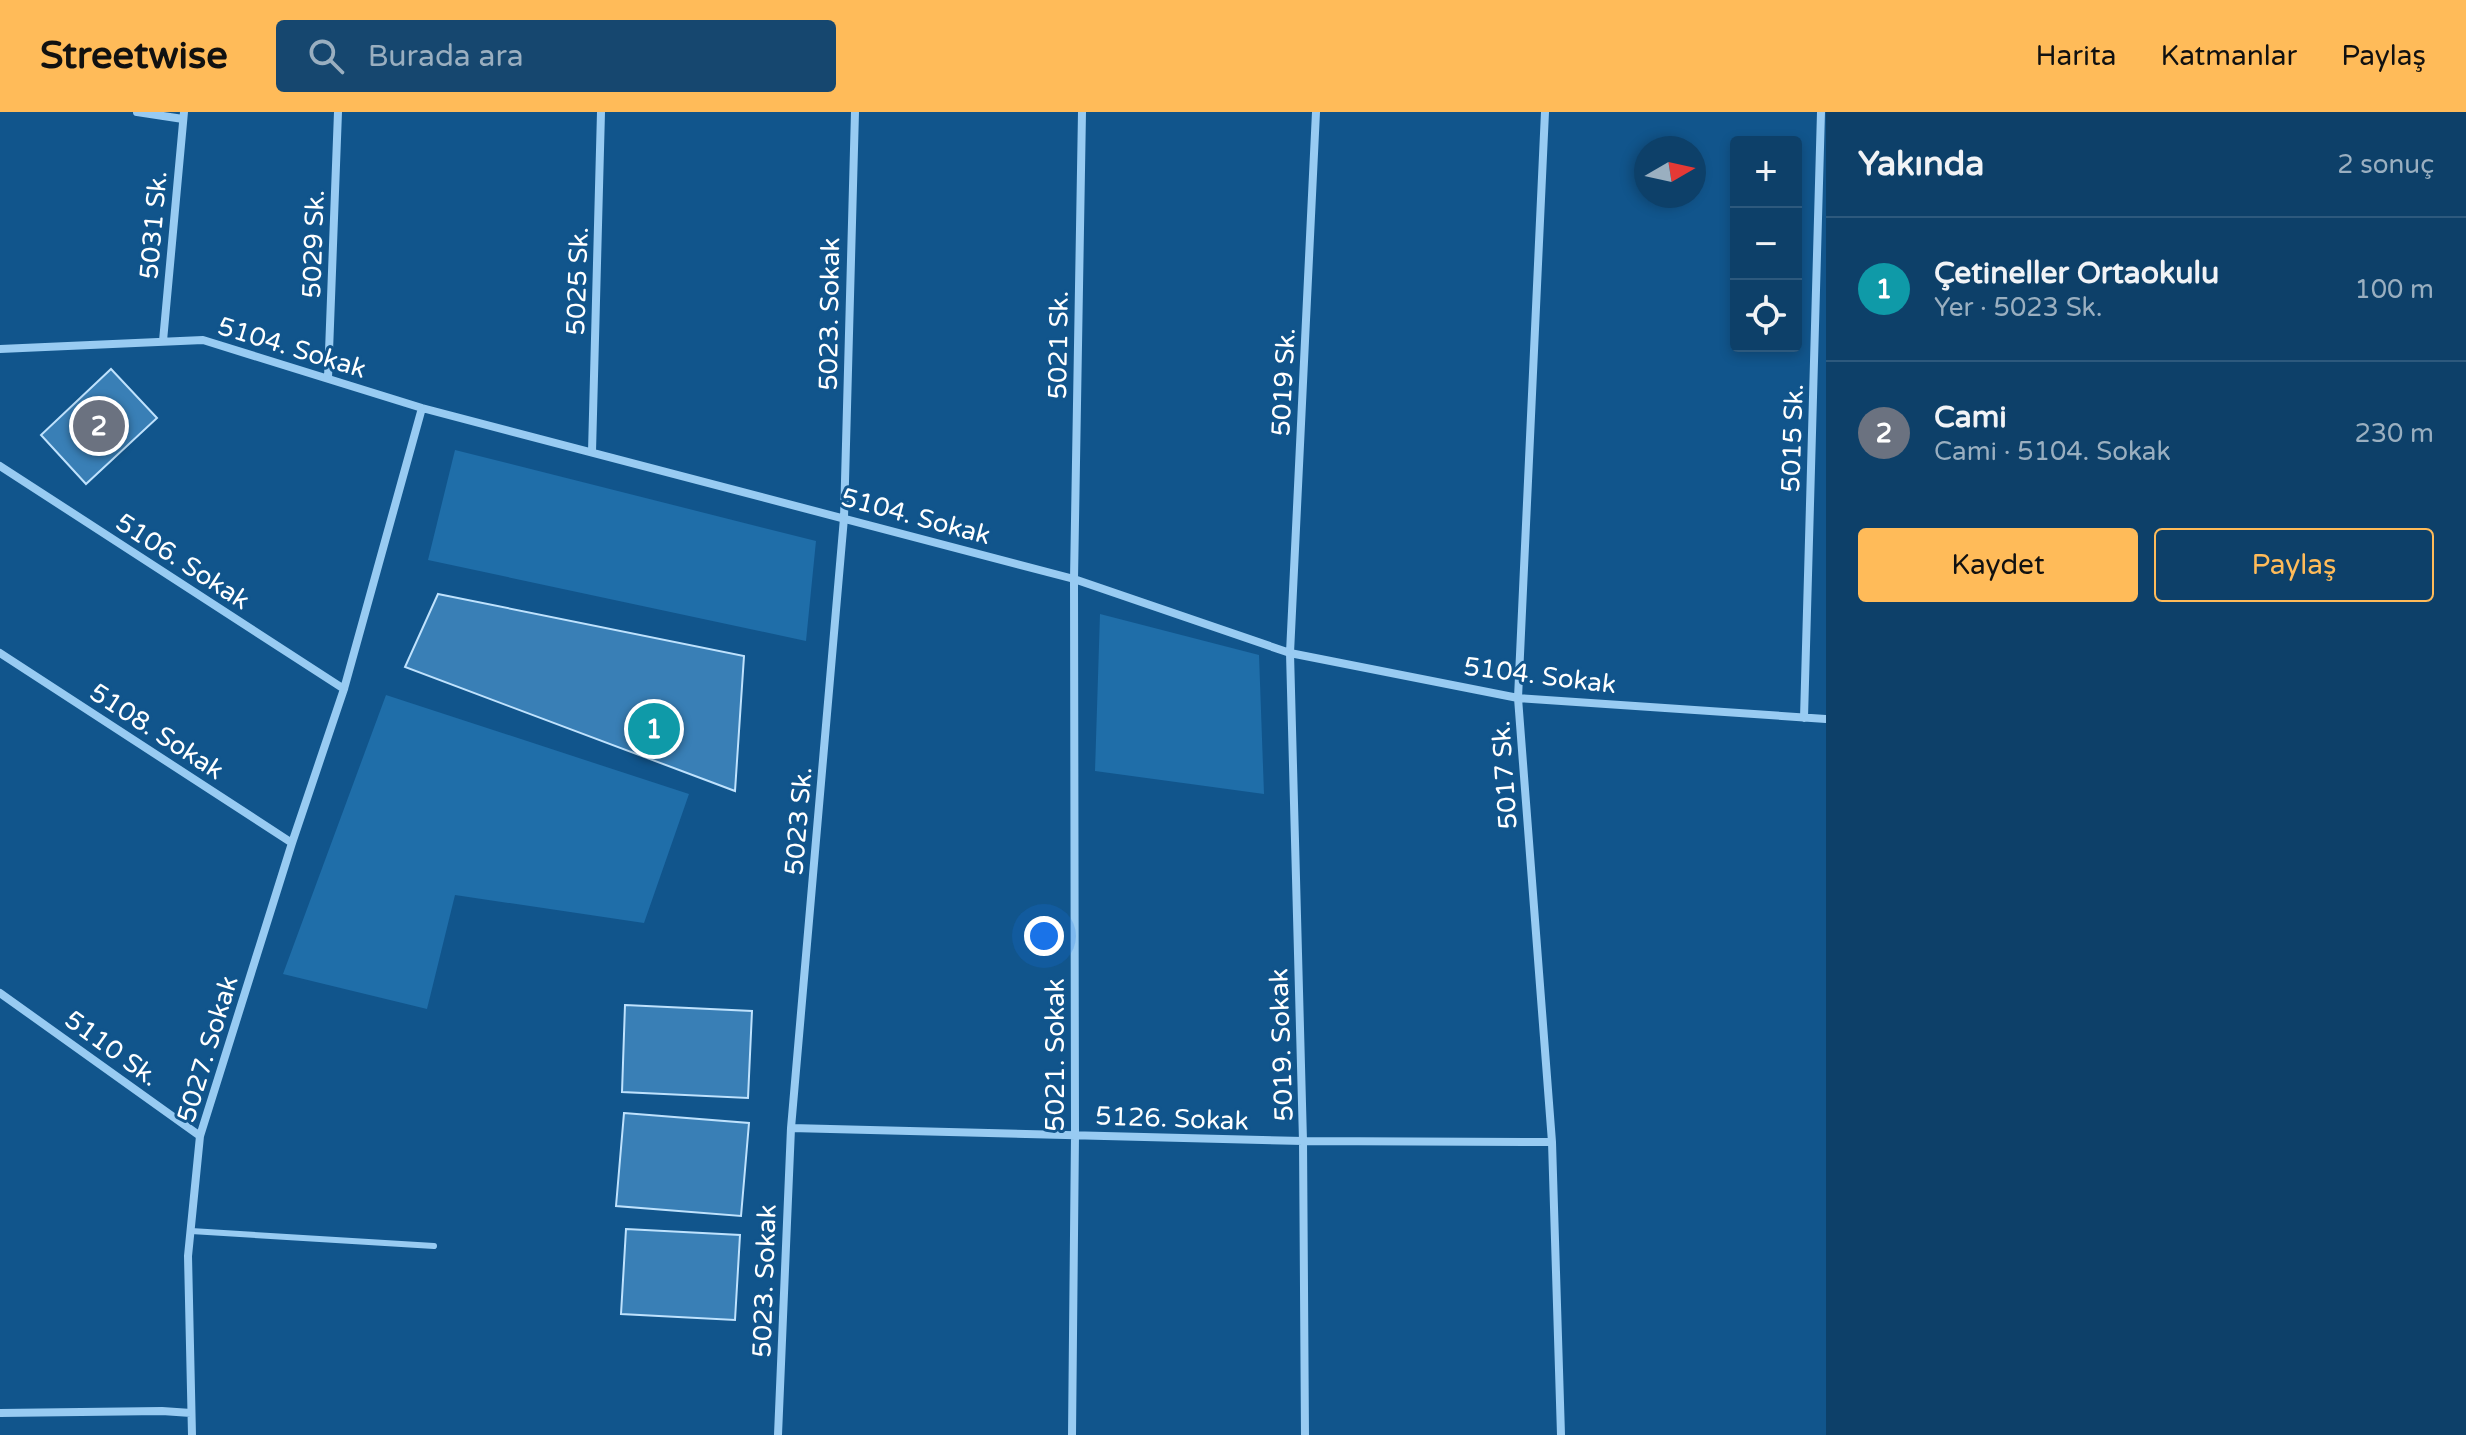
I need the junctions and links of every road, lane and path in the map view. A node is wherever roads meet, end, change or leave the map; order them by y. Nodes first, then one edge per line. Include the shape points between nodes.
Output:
1 (137, 112) edge
2 (338, 112) edge
3 (601, 112) edge
4 (855, 112) edge
5 (1082, 112) edge
6 (1316, 112) edge
7 (1545, 112) edge
8 (1821, 112) edge
9 (183, 115) edge
10 (163, 341) junction
11 (0, 349) edge
12 (328, 378) junction
13 (422, 408) junction
14 (592, 452) junction
15 (0, 466) edge
16 (844, 518) junction
17 (1074, 579) junction
18 (0, 653) edge
19 (1290, 653) junction
20 (344, 689) junction
21 (1518, 698) junction
22 (1804, 718) junction
23 (1826, 719) edge
24 (292, 843) junction
25 (0, 993) edge
26 (791, 1128) junction
27 (1075, 1135) junction
28 (200, 1136) junction
29 (1303, 1141) junction
30 (1552, 1142) junction
31 (191, 1231) junction
32 (434, 1246) dead end
33 (0, 1413) edge
34 (191, 1413) junction
35 (192, 1435) edge
36 (778, 1435) edge
37 (1072, 1435) edge
38 (1305, 1435) edge
39 (1561, 1435) edge

1 - 9 street
2 - 12 street, 5029 Sk.
3 - 14 street, 5025 Sk.
4 - 16 street, 5023. Sokak
5 - 17 street, 5021 Sk.
6 - 19 street, 5019 Sk.
7 - 21 street, 5017 Sk.
8 - 22 street, 5015 Sk.
9 - 10 street, 5031 Sk.
10 - 11 street, 5104. Sokak
10 - 12 street, 5104. Sokak via 203,340
12 - 13 street, 5104. Sokak
13 - 14 street, 5104. Sokak
13 - 20 street, 5027. Sokak
14 - 16 street, 5104. Sokak
15 - 20 street, 5106. Sokak
16 - 17 street, 5104. Sokak
16 - 26 street, 5023 Sk.
17 - 19 street, 5104. Sokak
17 - 27 street, 5021. Sokak
18 - 24 street, 5108. Sokak
19 - 21 street, 5104. Sokak
19 - 29 street, 5019. Sokak
20 - 24 street, 5027. Sokak
21 - 22 street, 5104. Sokak
21 - 30 street, 5017 Sk.
22 - 23 street, 5104. Sokak
24 - 28 street, 5027. Sokak
25 - 28 street, 5110 Sk.
26 - 27 street, 5126. Sokak
26 - 36 street, 5023. Sokak
27 - 29 street, 5126. Sokak
27 - 37 street, 5021. Sokak
28 - 31 street, 5027. Sokak
29 - 30 street, 5126. Sokak
29 - 38 street, 5019. Sokak
30 - 39 street, 5017 Sk.
31 - 32 lane
31 - 34 street, 5027. Sokak
33 - 34 street
34 - 35 street, 5027. Sokak

